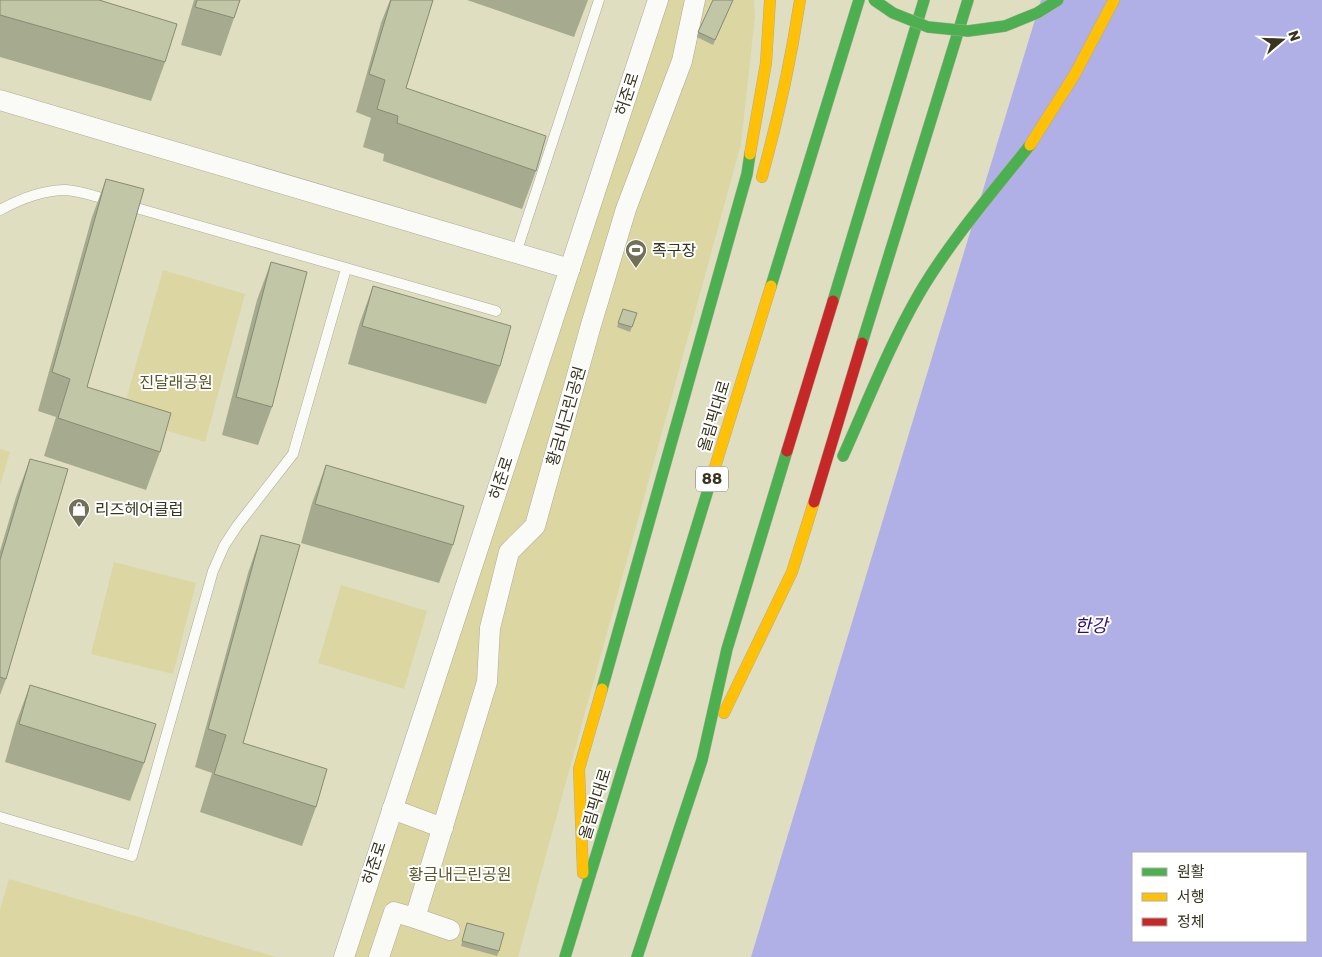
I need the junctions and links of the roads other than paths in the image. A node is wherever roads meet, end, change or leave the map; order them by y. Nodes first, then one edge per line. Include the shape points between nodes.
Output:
1 (599, 0) edge
2 (658, 0) edge
3 (695, 0) edge
4 (770, 0) edge
5 (800, 0) edge
6 (859, 0) edge
7 (874, 0) edge
8 (924, 0) edge
9 (968, 0) edge
10 (1058, 0) edge
11 (1114, 0) edge
12 (0, 100) edge
13 (758, 192) dead end
14 (0, 210) edge
15 (736, 252) dead end
16 (516, 253) junction
17 (346, 269) junction
18 (570, 269) junction
19 (715, 291) junction
20 (496, 311) dead end
21 (839, 465) dead end
22 (832, 483) dead end
23 (792, 572) junction
24 (702, 760) junction
25 (392, 809) junction
26 (0, 817) edge
27 (443, 828) junction
28 (584, 895) junction
29 (415, 918) junction
30 (450, 930) dead end
31 (344, 957) edge
32 (379, 957) edge
33 (565, 957) edge
34 (637, 957) edge

1 - 16 lane
2 - 18 street, 허준로
3 - 27 street, 황금내근린공원 via 682,60 626,209 535,526 510,552 490,628 487,682
4 - 19 highway via 766,63 747,174
5 - 13 highway via 776,128
6 - 28 highway, 올림픽대로 / 88
7 - 10 highway, bridge via 893,14 928,27 968,31 1005,26
8 - 24 highway via 727,649
9 - 23 highway
11 - 21 highway via 1075,74 1032,142 952,244 919,294
12 - 16 street
14 - 17 lane via 33,195 67,190
15 - 19 highway
16 - 18 street
17 - 20 lane
17 - 26 lane via 294,454 237,526 214,571 132,856
18 - 25 street, 허준로
19 - 28 highway via 579,769
22 - 23 highway
23 - 24 highway
24 - 34 highway
25 - 27 street
25 - 31 street, 허준로
27 - 29 street, 황금내근린공원
28 - 33 highway, 올림픽대로 / 88
29 - 30 street
29 - 32 street via 394,912

